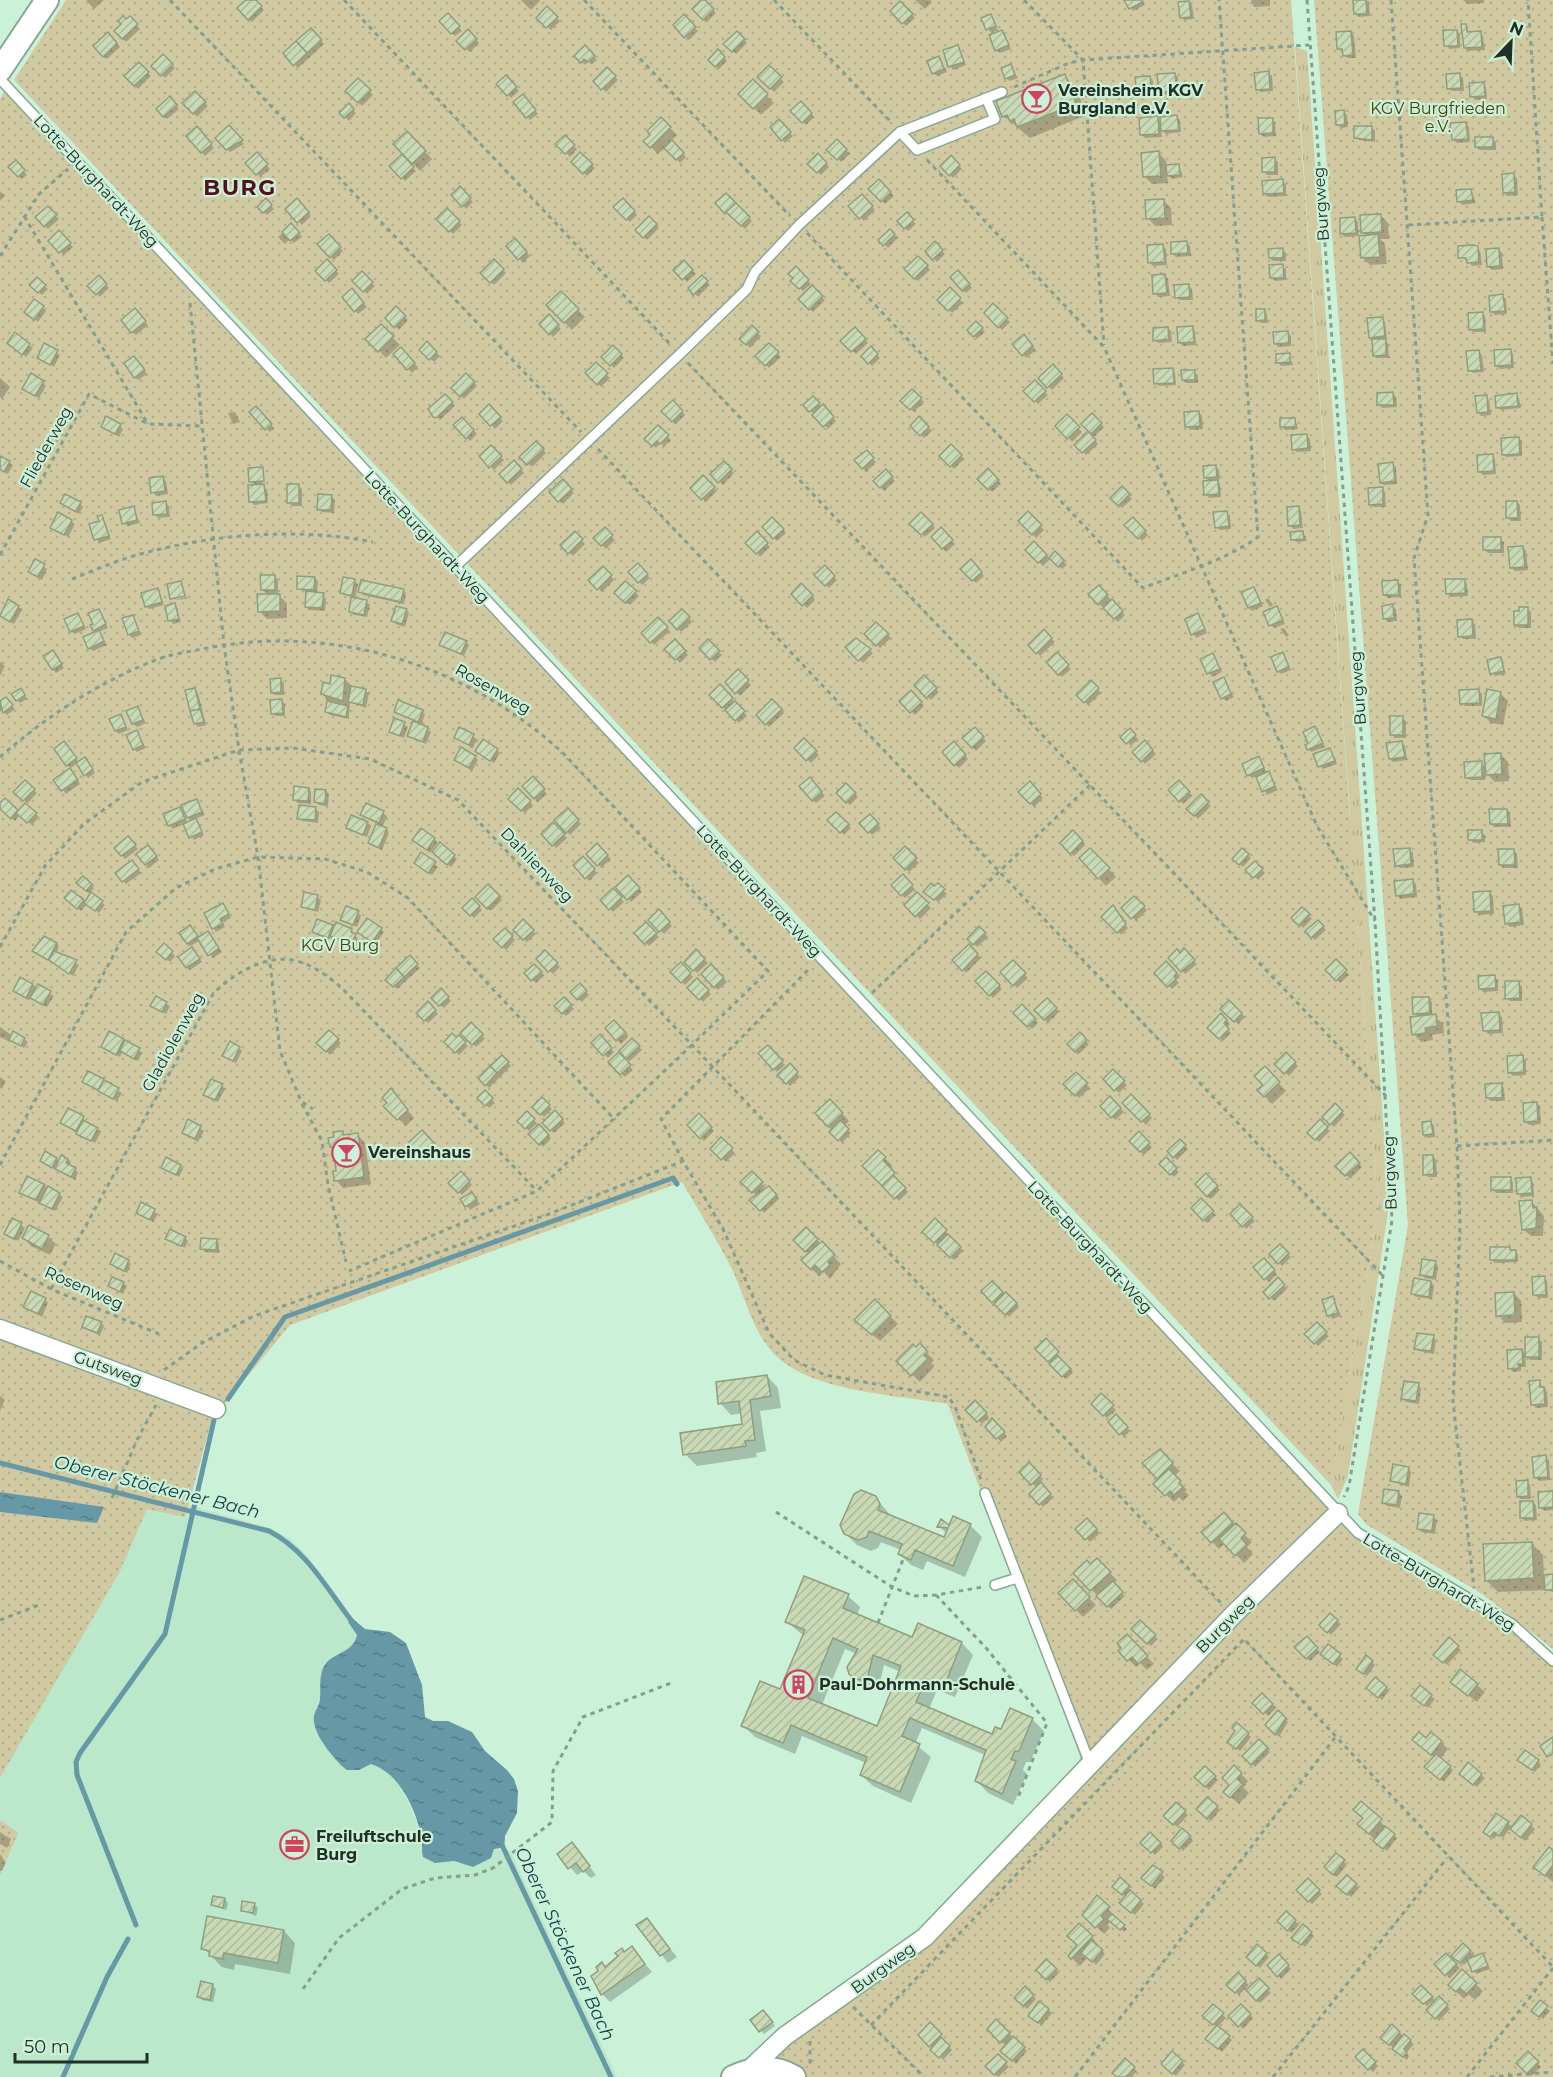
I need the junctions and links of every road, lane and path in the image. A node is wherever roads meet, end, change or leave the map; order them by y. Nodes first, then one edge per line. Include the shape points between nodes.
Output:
1 (47, 0) edge
2 (170, 0) edge
3 (344, 0) edge
4 (584, 0) edge
5 (774, 0) edge
6 (1023, 0) edge
7 (1219, 0) edge
8 (1306, 0) edge
9 (1391, 0) edge
10 (1528, 0) edge
11 (1309, 45) junction
12 (1223, 49) junction
13 (1083, 60) junction
14 (0, 70) edge
15 (0, 79) edge
16 (1002, 92) joint
17 (986, 98) junction
18 (900, 132) junction
19 (917, 150) junction
20 (77, 162) junction
21 (24, 216) junction
22 (1542, 217) junction
23 (799, 225) junction
24 (1408, 225) junction
25 (0, 256) edge
26 (187, 277) junction
27 (1104, 347) junction
28 (680, 354) junction
29 (1553, 364) edge
30 (148, 424) junction
31 (202, 426) junction
32 (589, 440) junction
33 (211, 539) junction
34 (373, 542) dead end
35 (0, 555) edge
36 (1202, 566) junction
37 (455, 567) junction
38 (72, 579) dead end
39 (224, 645) junction
40 (239, 750) junction
41 (0, 757) edge
42 (1090, 785) junction
43 (258, 857) junction
44 (999, 872) junction
45 (1375, 922) junction
46 (0, 947) edge
47 (821, 957) junction
48 (268, 961) junction
49 (863, 1002) junction
50 (692, 1045) junction
51 (714, 1066) junction
52 (1387, 1097) junction
53 (301, 1101) junction
54 (314, 1108) dead end
55 (615, 1120) junction
56 (1553, 1140) edge
57 (1457, 1146) junction
58 (683, 1161) junction
59 (0, 1166) edge
60 (537, 1191) junction
61 (0, 1261) edge
62 (346, 1262) dead end
63 (349, 1271) dead end
64 (1384, 1277) junction
65 (51, 1289) junction
66 (0, 1329) edge
67 (159, 1334) dead end
68 (147, 1382) junction
69 (166, 1390) junction
70 (216, 1409) dead end
71 (985, 1494) joint
72 (112, 1498) dead end
73 (776, 1512) dead end
74 (1338, 1512) junction
75 (904, 1557) dead end
76 (1017, 1578) junction
77 (995, 1585) joint
78 (892, 1587) junction
79 (936, 1595) junction
80 (1476, 1603) junction
81 (39, 1605) dead end
82 (1233, 1615) junction
83 (0, 1620) edge
84 (878, 1623) dead end
85 (1553, 1661) edge
86 (671, 1683) dead end
87 (1337, 1735) junction
88 (1090, 1764) junction
89 (1017, 1800) dead end
90 (1448, 1858) junction
91 (1553, 1967) edge
92 (303, 1989) dead end
93 (843, 1997) junction
94 (809, 2021) junction
95 (871, 2025) junction
96 (802, 2072) edge
97 (1553, 2072) edge
98 (741, 2073) edge
99 (924, 2077) edge
100 (1075, 2077) edge
101 (1273, 2077) edge
102 (1467, 2077) edge
103 (1490, 2077) edge

1 - 14 street
2 - 32 path
3 - 28 path
4 - 23 path
5 - 18 path
6 - 13 path
7 - 12 path
8 - 11 path, Burgweg
9 - 24 path
10 - 22 path
11 - 12 path
11 - 45 path, Burgweg
12 - 13 path
12 - 36 path via 1258,537
13 - 16 path
13 - 27 path
15 - 20 lane, Lotte-Burghardt-Weg
16 - 17 lane
17 - 18 lane
17 - 19 lane via 995,118
18 - 19 lane
18 - 23 lane
19 - 27 path
20 - 21 path via 39,194
20 - 26 lane, Lotte-Burghardt-Weg
21 - 25 path
21 - 30 path
22 - 24 path
22 - 29 path
23 - 28 lane via 755,272 747,289
23 - 36 path via 1143,588
24 - 57 path via 1428,515 1414,558
26 - 31 path
26 - 37 lane, Lotte-Burghardt-Weg
27 - 36 path
28 - 32 lane
28 - 42 path
30 - 31 path, Fliederweg
30 - 35 path, Fliederweg via 88,394
31 - 33 path
32 - 37 lane
32 - 44 path
33 - 34 path via 310,536
33 - 38 path via 136,555
33 - 39 path
36 - 45 path via 1317,826
37 - 47 lane, Lotte-Burghardt-Weg
39 - 40 path
39 - 41 path, Rosenweg via 160,658 97,687 38,724
39 - 50 path, Rosenweg via 280,639 375,651 464,683 539,730 768,971
40 - 43 path
40 - 46 path, Dahlienweg via 142,782 84,824 45,866
40 - 50 path, Dahlienweg via 293,748 370,759 458,800
42 - 44 path
42 - 52 path
43 - 48 path
43 - 55 path via 325,859 367,872 408,898
43 - 59 path via 215,869 176,888 126,932
44 - 49 path
44 - 64 path
45 - 52 path, Burgweg
47 - 49 lane, Lotte-Burghardt-Weg
47 - 51 path
48 - 53 path via 280,1051
48 - 60 path, Gladiolenweg via 292,960 317,969 342,987
48 - 65 path, Gladiolenweg via 227,979 213,994
49 - 74 lane, Lotte-Burghardt-Weg
50 - 51 path
50 - 55 path
51 - 58 path via 660,1119
51 - 82 path
52 - 64 path, Burgweg via 1392,1220
53 - 54 path
53 - 62 path via 322,1141
55 - 60 path
56 - 57 path
57 - 80 path via 1460,1225 1453,1402
58 - 68 path via 549,1214 254,1317 202,1343
58 - 71 path via 723,1228 769,1333 794,1360 825,1375 949,1397
60 - 63 path
61 - 65 path, Rosenweg
64 - 74 path, Burgweg via 1349,1486
65 - 67 path, Rosenweg
66 - 68 street, Gutsweg
68 - 69 street, Gutsweg
69 - 70 street, Gutsweg
69 - 72 path via 137,1440
71 - 76 lane
73 - 78 path
74 - 80 lane, Lotte-Burghardt-Weg via 1358,1533
74 - 82 street, Burgweg
75 - 78 path
76 - 77 lane
76 - 88 lane
77 - 79 path
78 - 79 path via 914,1596
78 - 84 path
79 - 89 path via 987,1649 1047,1723
80 - 85 lane, Lotte-Burghardt-Weg via 1512,1624
81 - 83 path
82 - 88 street, Burgweg
86 - 92 path via 583,1718 553,1771 552,1822 494,1868 475,1875 435,1878 402,1889 339,1938
87 - 90 path
87 - 95 path via 1244,1639
87 - 100 path
88 - 93 street, Burgweg via 925,1937
90 - 91 path
90 - 101 path
91 - 102 path
93 - 94 street, Burgweg
93 - 95 path
94 - 96 path
94 - 98 street, Burgweg
95 - 99 path
96 - 98 street via 770,2069
97 - 103 path

